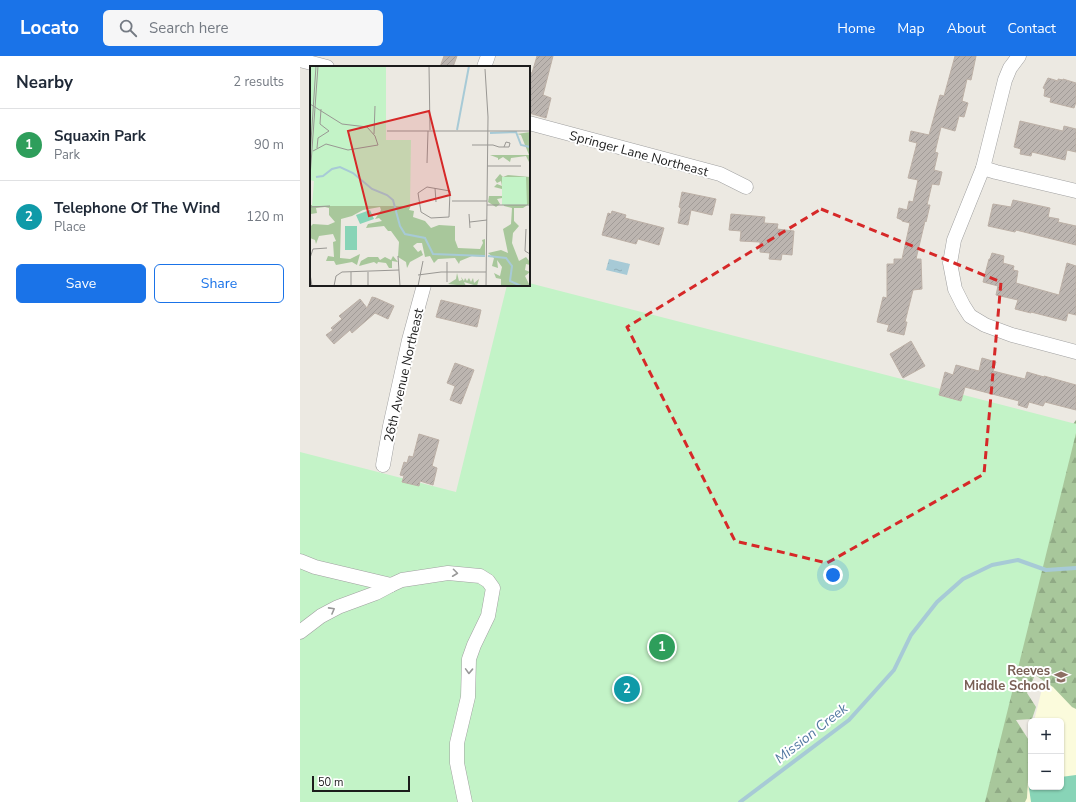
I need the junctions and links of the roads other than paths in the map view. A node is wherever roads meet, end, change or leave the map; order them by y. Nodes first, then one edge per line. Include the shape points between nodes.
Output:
1 (488, 56) edge
2 (1019, 56) edge
3 (300, 60) edge
4 (323, 66) edge
5 (484, 66) edge
6 (530, 123) edge
7 (983, 168) junction
8 (746, 187) dead end
9 (1076, 190) edge
10 (424, 286) edge
11 (1076, 352) edge
12 (383, 465) dead end
13 (300, 561) edge
14 (391, 585) junction
15 (300, 632) edge
16 (464, 802) edge

1 - 5 street
2 - 7 street via 1005,80
3 - 4 street
6 - 8 street, Springer Lane Northeast via 720,174
7 - 9 street
7 - 11 street via 954,240 951,256 955,289 963,305 970,316 997,330
10 - 12 street, 26th Avenue Northeast via 409,340
13 - 14 street
15 -> 14 street via 338,607
14 -> 16 street via 402,580 448,573 480,576 493,588 488,616 469,659 468,697 457,743 457,763

